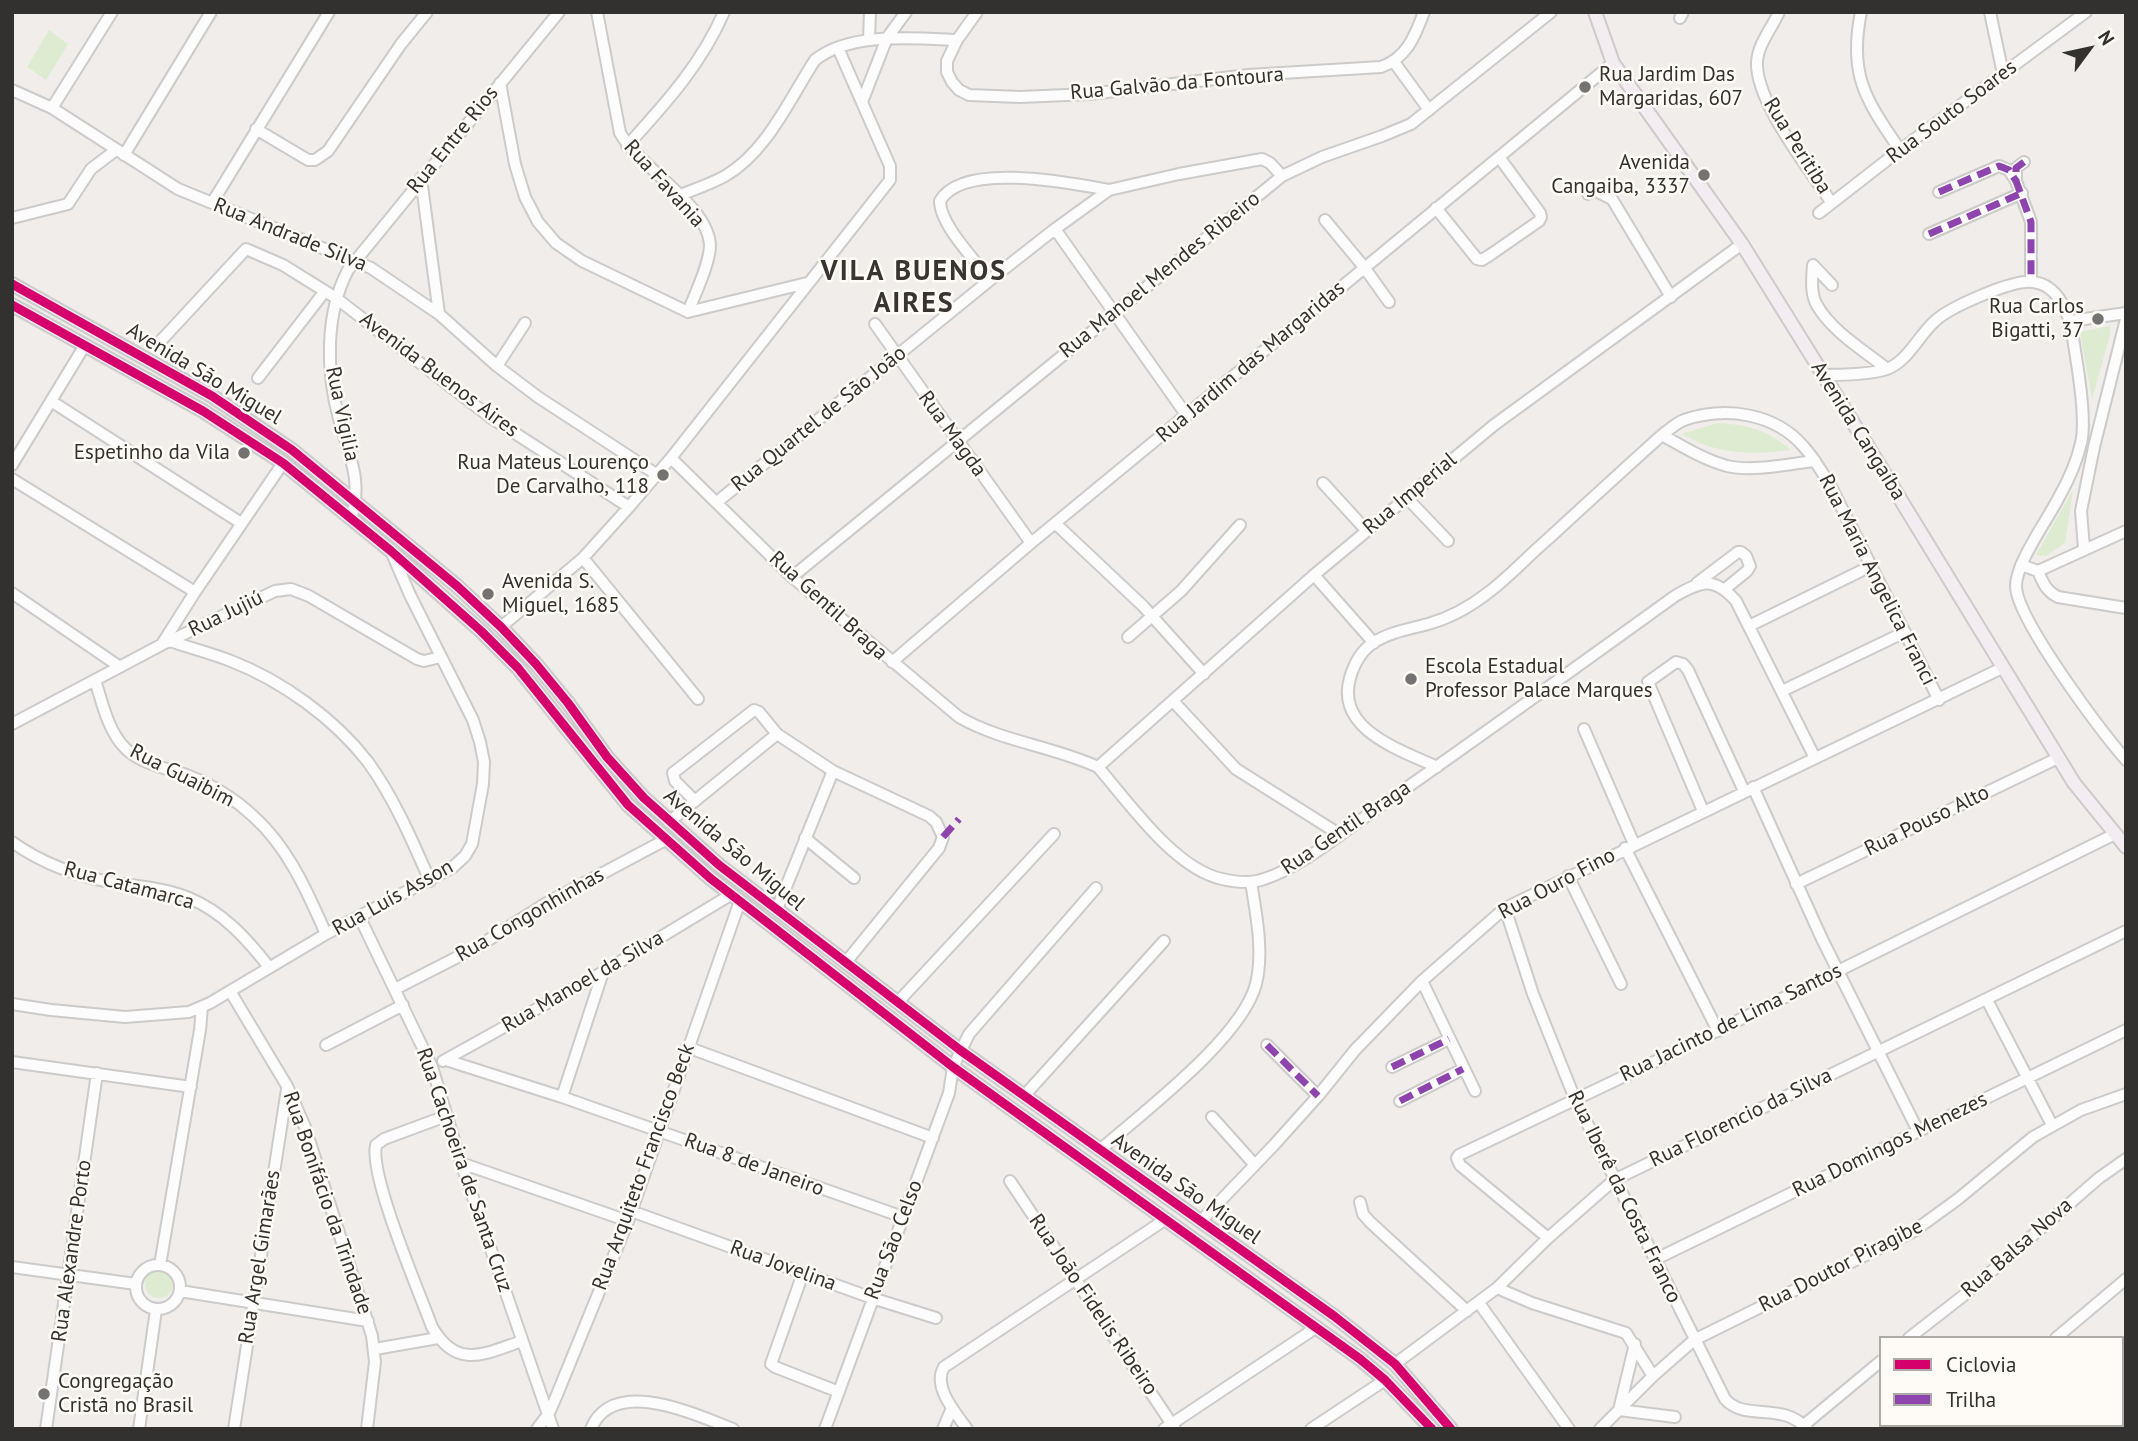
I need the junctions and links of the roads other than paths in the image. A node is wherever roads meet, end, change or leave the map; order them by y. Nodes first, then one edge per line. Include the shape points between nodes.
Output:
1 (112, 12) edge
2 (211, 12) edge
3 (329, 12) edge
4 (427, 12) edge
5 (559, 12) edge
6 (597, 12) edge
7 (724, 12) edge
8 (870, 12) edge
9 (906, 12) edge
10 (977, 12) edge
11 (1424, 12) edge
12 (1594, 12) edge
13 (1779, 12) edge
14 (1861, 12) edge
15 (1990, 12) edge
16 (2086, 12) edge
17 (1550, 13) edge
18 (887, 38) junction
19 (869, 40) junction
20 (957, 40) junction
21 (838, 48) junction
22 (1394, 62) junction
23 (1613, 63) junction
24 (2003, 74) junction
25 (500, 83) junction
26 (12, 90) edge
27 (862, 102) junction
28 (51, 108) junction
29 (1429, 110) junction
30 (256, 129) junction
31 (627, 146) junction
32 (1900, 150) junction
33 (116, 154) junction
34 (1499, 157) junction
35 (2024, 162) dead end
36 (1282, 176) junction
37 (421, 178) junction
38 (2016, 181) junction
39 (1109, 190) junction
40 (1939, 192) dead end
41 (2022, 193) junction
42 (1588, 194) dead end
43 (680, 195) junction
44 (1831, 201) junction
45 (212, 203) junction
46 (1436, 208) junction
47 (1819, 213) dead end
48 (12, 218) edge
49 (1325, 220) dead end
50 (1055, 229) junction
51 (1928, 234) dead end
52 (1742, 244) junction
53 (356, 260) junction
54 (1364, 267) junction
55 (348, 270) joint
56 (990, 280) junction
57 (2031, 281) junction
58 (807, 283) junction
59 (12, 284) edge
60 (1832, 285) dead end
61 (325, 291) junction
62 (1671, 297) junction
63 (336, 298) junction
64 (1389, 302) dead end
65 (12, 305) edge
66 (688, 312) junction
67 (1114, 313) junction
68 (2126, 313) edge
69 (439, 314) junction
70 (2126, 319) edge
71 (2071, 321) junction
72 (525, 323) dead end
73 (875, 324) dead end
74 (85, 345) junction
75 (156, 346) dead end
76 (897, 356) junction
77 (497, 366) junction
78 (1887, 369) junction
79 (1824, 375) junction
80 (258, 378) dead end
81 (51, 401) junction
82 (1187, 416) junction
83 (1662, 435) junction
84 (957, 441) junction
85 (2082, 441) junction
86 (2094, 447) junction
87 (671, 458) junction
88 (1815, 461) junction
89 (283, 463) junction
90 (12, 465) edge
91 (652, 478) junction
92 (12, 479) edge
93 (1323, 483) dead end
94 (1406, 497) junction
95 (717, 502) junction
96 (356, 503) junction
97 (629, 507) junction
98 (351, 519) junction
99 (241, 523) junction
100 (1055, 524) junction
101 (1240, 526) dead end
102 (1366, 530) junction
103 (2126, 531) edge
104 (1448, 541) dead end
105 (1031, 543) junction
106 (2084, 548) junction
107 (391, 551) junction
108 (583, 558) junction
109 (2021, 565) junction
110 (1871, 566) junction
111 (2038, 571) junction
112 (1314, 575) junction
113 (792, 578) junction
114 (1695, 585) junction
115 (1725, 589) junction
116 (195, 592) junction
117 (12, 593) edge
118 (2126, 608) edge
119 (1153, 615) junction
120 (1749, 626) junction
121 (501, 627) junction
122 (1905, 632) junction
123 (1128, 637) dead end
124 (166, 643) junction
125 (1374, 643) junction
126 (441, 657) junction
127 (892, 662) junction
128 (120, 667) junction
129 (2002, 668) junction
130 (1204, 674) junction
131 (95, 680) junction
132 (1782, 691) junction
133 (698, 699) dead end
134 (1939, 700) junction
135 (1173, 701) junction
136 (12, 724) edge
137 (1584, 729) dead end
138 (777, 734) junction
139 (1815, 758) junction
140 (2058, 758) junction
141 (2126, 760) edge
142 (1437, 766) junction
143 (1098, 767) junction
144 (833, 771) junction
145 (1749, 789) junction
146 (695, 802) junction
147 (1703, 811) junction
148 (669, 822) junction
149 (1054, 834) dead end
150 (1339, 834) junction
151 (2115, 834) junction
152 (805, 838) junction
153 (664, 840) junction
154 (12, 842) edge
155 (1630, 846) junction
156 (2126, 847) edge
157 (1568, 876) junction
158 (854, 878) dead end
159 (430, 881) junction
160 (1251, 882) junction
161 (1796, 884) junction
162 (1096, 888) dead end
163 (736, 897) junction
164 (1505, 908) junction
165 (777, 909) junction
166 (360, 918) junction
167 (2126, 931) edge
168 (326, 934) junction
169 (1164, 941) dead end
170 (846, 962) junction
171 (269, 967) junction
172 (1839, 970) junction
173 (603, 972) junction
174 (1422, 981) junction
175 (1620, 984) dead end
176 (395, 989) junction
177 (230, 991) junction
178 (1987, 1000) junction
179 (898, 1002) junction
180 (402, 1005) junction
181 (202, 1007) junction
182 (13, 1008) edge
183 (2126, 1030) edge
184 (1718, 1031) junction
185 (1449, 1039) junction
186 (326, 1045) dead end
187 (1267, 1045) dead end
188 (687, 1047) junction
189 (960, 1050) junction
190 (1879, 1050) junction
191 (446, 1060) junction
192 (12, 1062) edge
193 (432, 1067) junction
194 (953, 1067) junction
195 (1392, 1067) dead end
196 (1463, 1069) junction
197 (97, 1073) junction
198 (2027, 1078) junction
199 (287, 1086) junction
200 (191, 1087) junction
201 (1475, 1091) dead end
202 (2126, 1094) edge
203 (1024, 1096) junction
204 (1318, 1096) junction
205 (562, 1097) junction
206 (1575, 1099) junction
207 (1400, 1101) dead end
208 (446, 1116) junction
209 (1212, 1117) dead end
210 (2052, 1125) junction
211 (660, 1131) junction
212 (1918, 1131) junction
213 (933, 1138) junction
214 (1100, 1150) junction
215 (2126, 1159) edge
216 (461, 1163) junction
217 (1255, 1164) junction
218 (1614, 1180) junction
219 (1010, 1181) dead end
220 (1360, 1202) dead end
221 (630, 1216) junction
222 (903, 1217) junction
223 (1166, 1219) junction
224 (1201, 1221) junction
225 (1548, 1238) junction
226 (1654, 1260) junction
227 (160, 1265) junction
228 (12, 1267) edge
229 (803, 1273) junction
230 (68, 1275) junction
231 (1076, 1279) junction
232 (2126, 1279) edge
233 (136, 1284) junction
234 (1497, 1288) junction
235 (180, 1291) junction
236 (872, 1298) junction
237 (253, 1302) junction
238 (1479, 1303) junction
239 (156, 1310) junction
240 (1467, 1311) junction
241 (936, 1318) dead end
242 (368, 1321) junction
243 (1317, 1327) junction
244 (1912, 1336) edge
245 (2058, 1336) edge
246 (438, 1338) junction
247 (522, 1340) junction
248 (1695, 1340) junction
249 (1635, 1344) junction
250 (375, 1349) junction
251 (1879, 1363) edge
252 (1395, 1364) junction
253 (1654, 1375) junction
254 (1385, 1380) junction
255 (839, 1392) junction
256 (953, 1408) junction
257 (1619, 1410) junction
258 (549, 1413) junction
259 (1675, 1417) dead end
260 (1170, 1427) edge
261 (1806, 1427) edge
262 (46, 1429) edge
263 (139, 1429) edge
264 (234, 1429) edge
265 (367, 1429) edge
266 (537, 1429) edge
267 (553, 1429) edge
268 (591, 1429) edge
269 (733, 1429) edge
270 (825, 1429) edge
271 (943, 1429) edge
272 (967, 1429) edge
273 (1311, 1429) edge
274 (1432, 1429) edge
275 (1451, 1429) edge
276 (1569, 1429) edge
277 (1600, 1429) edge

1 - 28 street
2 - 33 street
3 - 30 street
4 - 30 street via 321,158 308,160
5 - 25 street, Rua Entre Rios
6 - 31 street, Rua Favania via 615,116
7 - 31 street via 684,82
8 - 19 street
9 - 18 street
10 - 20 street
11 - 22 street via 1411,42
12 - 23 main road, Avenida Cangaíba
13 - 44 street, Rua Peritiba via 1757,61 1763,93
14 - 32 street via 1858,75 1874,111
15 - 24 street
16 - 24 street, Rua Souto Soares
17 - 29 street, Rua Manoel Mendes Ribeiro
18 - 19 street
18 - 20 street
18 - 27 street
19 - 21 street
20 - 22 street, Rua Galvão da Fontoura via 947,72 959,90 982,96 1090,94
21 - 27 street
21 - 43 street via 815,60 762,141 739,165
22 - 29 street
23 - 34 street, Rua Jardim das Margaridas
23 - 52 main road, Avenida Cangaíba
24 - 32 street, Rua Souto Soares
25 - 37 street, Rua Entre Rios
25 - 66 street via 515,164 538,222 556,243 582,261
26 - 28 street, Rua Andrade Silva
27 - 58 street via 890,166 890,180
28 - 33 street, Rua Andrade Silva
29 - 36 street, Rua Manoel Mendes Ribeiro via 1400,130
30 - 45 street
31 - 43 street, Rua Favania
32 - 44 street, Rua Souto Soares
33 - 45 street, Rua Andrade Silva
33 - 48 street via 94,166 68,204
34 - 46 street, Rua Jardim das Margaridas
34 - 46 street via 1540,213 1539,221 1477,260
35 - 38 street via 2016,168
36 - 39 street, Rua Quartel de São João via 1262,159
36 - 67 street, Rua Manoel Mendes Ribeiro
37 - 53 street, Rua Entre Rios
37 - 69 street
38 - 40 street via 2009,170 1999,166
38 - 41 street
39 - 50 street, Rua Quartel de São João
39 - 56 street via 1025,177 972,181 950,189 940,201 940,210
41 - 51 street
41 - 57 street via 2033,231
42 - 62 street via 1596,191 1612,199
43 - 66 street, Rua Favania via 699,219 710,244
44 - 47 street, Rua Souto Soares
45 - 53 street, Rua Andrade Silva
46 - 54 street, Rua Jardim das Margaridas
49 - 54 street
50 - 56 street, Rua Quartel de São João
50 - 67 street
52 - 62 street, Rua Imperial
52 - 79 main road, Avenida Cangaíba
53 - 55 street, Rua Entre Rios
53 - 69 street, Rua Andrade Silva
54 - 64 street
54 - 82 street, Rua Jardim das Margaridas
55 - 63 street, Rua Vigilia
56 - 76 street, Rua Quartel de São João
57 - 71 street via 2048,287
57 - 78 street via 1997,289 1948,312
58 - 66 street
58 - 87 street
59 - 96 main road, Avenida São Miguel via 230,407
60 - 78 street via 1812,265 1818,307
61 - 63 street, Avenida Buenos Aires
61 - 75 street, Avenida Buenos Aires via 246,249
61 - 80 street
62 - 94 street, Rua Imperial via 1494,425
63 - 96 street, Rua Vigilia via 331,334 333,388 354,467
63 - 97 street, Avenida Buenos Aires via 490,417
65 - 74 main road, Avenida São Miguel
67 - 82 street
67 - 84 street, Rua Manoel Mendes Ribeiro
68 - 71 street
69 - 77 street, Rua Andrade Silva
70 - 86 street
71 - 85 street
72 - 77 street
73 - 76 street, Rua Magda
74 - 81 street
74 - 89 main road, Avenida São Miguel via 203,411
76 - 84 street, Rua Magda
76 - 95 street, Rua Quartel de São João
77 - 91 street, Rua Andrade Silva
78 - 79 street
79 - 129 main road, Avenida Cangaíba
81 - 90 street
81 - 99 street
82 - 100 street, Rua Jardim das Margaridas
83 - 88 street via 1727,466
83 - 88 street, Rua Maria Angelica Franci via 1682,421 1718,413 1758,417 1783,429
83 - 125 street via 1488,593 1448,616
84 - 105 street, Rua Magda
84 - 113 street, Rua Manoel Mendes Ribeiro
85 - 86 street
85 - 109 street via 2061,495
86 - 106 street via 2081,511
87 - 91 street
87 - 95 street, Rua Gentil Braga
88 - 110 street, Rua Maria Angelica Franci
89 - 98 main road, Avenida São Miguel
89 - 99 street
91 - 97 street
92 - 116 street
93 - 102 street
94 - 102 street, Rua Imperial
94 - 104 street
95 - 113 street, Rua Gentil Braga
96 - 98 street, Rua Vigilia
96 - 121 main road, Avenida São Miguel
97 - 108 street
98 - 107 main road, Avenida São Miguel
99 - 116 street
100 - 105 street, Rua Jardim das Margaridas
100 - 119 street
101 - 119 street
102 - 112 street, Rua Imperial
103 - 106 street
105 - 127 street, Rua Jardim das Margaridas
106 - 111 street
107 - 126 street, Rua Luís Asson
107 - 153 main road, Avenida São Miguel via 518,668 602,775
108 - 121 street
108 - 133 street
109 - 111 street
109 - 141 street via 2016,577 2020,605 2105,736
110 - 120 street
110 - 122 street, Rua Maria Angelica Franci
111 - 118 street via 2044,586 2058,597
112 - 125 street
112 - 130 street, Rua Imperial
113 - 127 street, Rua Gentil Braga
114 - 115 street
114 - 115 street, Rua Gentil Braga via 1741,552 1750,566
114 - 142 street, Rua Gentil Braga
115 - 120 street
116 - 124 street
117 - 128 street
119 - 123 street
119 - 130 street
120 - 132 street
121 - 148 main road, Avenida São Miguel via 568,703 607,757
122 - 132 street
122 - 134 street, Rua Maria Angelica Franci
124 - 126 street, Rua Jujiú via 275,590 290,589 417,659
124 - 128 street, Rua Jujiú
124 - 159 street via 231,661 281,686 343,735 367,761 391,799
125 - 142 street via 1353,667 1348,686 1356,717 1378,738
126 - 159 street, Rua Luís Asson via 481,742 483,784 472,844 453,867
127 - 143 street, Rua Gentil Braga via 975,726
128 - 131 street, Rua Jujiú
129 - 134 street, Rua Ouro Fino
129 - 140 main road, Avenida Cangaíba
130 - 135 street, Rua Imperial
131 - 136 street, Rua Jujiú
131 - 168 street, Rua Guaibim via 107,717 125,748 149,763 207,785 254,817 299,877
132 - 139 street
134 - 139 street, Rua Ouro Fino
135 - 143 street, Rua Imperial
135 - 150 street via 1236,769
137 - 155 street
138 - 144 street
138 - 146 street
138 - 146 street via 759,712 751,710 676,770 675,781
139 - 145 street, Rua Ouro Fino
140 - 151 main road, Avenida Cangaíba
140 - 161 street, Rua Pouso Alto
142 - 150 street, Rua Gentil Braga
143 - 160 street, Rua Gentil Braga via 1188,865 1209,876
144 - 152 street
144 - 170 street via 929,816 943,837 930,860
145 - 147 street, Rua Ouro Fino
145 - 147 street via 1688,670 1676,662 1648,682
145 - 161 street
146 - 148 street
147 - 155 street, Rua Ouro Fino
148 - 165 main road, Avenida São Miguel
149 - 179 street
150 - 160 street, Rua Gentil Braga via 1277,874
151 - 156 main road, Avenida Cangaíba
151 - 172 street, Rua Jacinto de Lima Santos
152 - 158 street
152 - 165 street
153 - 163 main road, Avenida São Miguel
153 - 176 street, Rua Congonhinhas
154 - 171 street, Rua Catamarca via 61,869 190,898 237,930
155 - 157 street, Rua Ouro Fino
155 - 184 street
157 - 164 street, Rua Ouro Fino
157 - 175 street
159 - 166 street, Rua Luís Asson
160 - 214 street via 1257,980 1243,1013 1217,1045
161 - 172 street
162 - 189 street, Rua São Celso
163 - 173 street, Rua Manoel da Silva
163 - 188 street, Rua Arquiteto Francisco Beck
163 - 194 main road, Avenida São Miguel
164 - 174 street, Rua Ouro Fino
164 - 206 street, Rua Iberê da Costa Franco
165 - 170 main road, Avenida São Miguel
166 - 168 street, Rua Luís Asson
166 - 176 street, Rua Cachoeira de Santa Cruz
167 - 178 street, Rua Florencio da Silva
168 - 171 street, Rua Luís Asson
169 - 203 street
170 - 179 main road, Avenida São Miguel
171 - 177 street, Rua Luís Asson
172 - 184 street, Rua Jacinto de Lima Santos
172 - 190 street
173 - 191 street, Rua Manoel da Silva
173 - 205 street
174 - 185 street
174 - 204 street, Rua Ouro Fino
176 - 180 street, Rua Cachoeira de Santa Cruz
177 - 181 street, Rua Luís Asson
177 - 199 street, Rua Bonifácio da Trindade
178 - 190 street, Rua Florencio da Silva
178 - 198 street
179 - 189 main road, Avenida São Miguel
180 - 186 street
180 - 193 street, Rua Cachoeira de Santa Cruz
181 - 182 street, Rua Luís Asson via 173,1015 125,1017
181 - 200 street
183 - 198 street, Rua Domingos Menezes
184 - 206 street, Rua Jacinto de Lima Santos
185 - 195 street
185 - 196 street
187 - 204 street
188 - 211 street, Rua Arquiteto Francisco Beck
188 - 213 street
189 - 194 street, Rua São Celso
189 - 203 main road, Avenida São Miguel
190 - 212 street
190 - 218 street, Rua Florencio da Silva
191 - 193 street, Rua Manoel da Silva
191 - 205 street, Rua 8 de Janeiro
192 - 197 street
193 - 208 street, Rua Cachoeira de Santa Cruz
194 - 213 street, Rua São Celso
194 - 223 main road, Avenida São Miguel
196 - 201 street
196 - 207 street
197 - 200 street
197 - 230 street, Rua Alexandre Porto
198 - 210 street
198 - 212 street, Rua Domingos Menezes
199 - 237 street, Rua Argel Gimarães
199 - 242 street, Rua Bonifácio da Trindade via 305,1127
200 - 227 street
202 - 210 street, Rua Doutor Piragibe
203 - 214 main road, Avenida São Miguel
204 - 217 street, Rua Ouro Fino
205 - 211 street, Rua 8 de Janeiro
206 - 218 street, Rua Iberê da Costa Franco
206 - 225 street, Rua Jacinto de Lima Santos via 1457,1158
208 - 216 street, Rua Cachoeira de Santa Cruz
208 - 246 street via 384,1139 374,1154 381,1186
209 - 217 street
210 - 248 street, Rua Doutor Piragibe via 1914,1231
211 - 221 street, Rua Arquiteto Francisco Beck
211 - 222 street, Rua 8 de Janeiro
212 - 226 street, Rua Domingos Menezes
213 - 222 street, Rua São Celso
214 - 224 main road, Avenida São Miguel
215 - 244 street, Rua Balsa Nova
216 - 221 street, Rua Jovelina
216 - 247 street, Rua Cachoeira de Santa Cruz
217 - 224 street, Rua Ouro Fino
218 - 225 street, Rua Florencio da Silva
218 - 226 street, Rua Iberê da Costa Franco
219 - 231 street, Rua João Fidelis Ribeiro
220 - 240 street via 1370,1222
221 - 229 street, Rua Jovelina
221 - 258 street, Rua Arquiteto Francisco Beck
222 - 236 street, Rua São Celso
223 - 231 street
223 - 243 main road, Avenida São Miguel
224 - 252 main road, Avenida São Miguel
225 - 234 street, Rua Florencio da Silva
226 - 248 street, Rua Iberê da Costa Franco
227 - 233 street via 142,1272
227 - 235 street via 178,1277
228 - 230 street
229 - 236 street, Rua Jovelina
229 - 255 street via 771,1364
230 - 233 street
230 - 262 street, Rua Alexandre Porto
231 - 256 street via 944,1367 940,1384
231 - 260 street, Rua João Fidelis Ribeiro
232 - 245 street
233 - 239 street via 138,1298
234 - 238 street, Rua Florencio da Silva
234 - 249 street via 1622,1331
235 - 237 street
235 - 239 street via 174,1303
236 - 241 street, Rua Jovelina
236 - 255 street, Rua São Celso
237 - 242 street
237 - 264 street, Rua Argel Gimarães
238 - 240 street, Rua Florencio da Silva
238 - 276 street
239 - 263 street
240 - 252 street, Rua Florencio da Silva
242 - 250 street, Rua Bonifácio da Trindade
243 - 254 main road, Avenida São Miguel
243 - 260 street
246 - 247 street via 447,1348 468,1356
246 - 250 street
247 - 258 street, Rua Cachoeira de Santa Cruz
248 - 253 street, Rua Doutor Piragibe
248 - 261 street, Rua Iberê da Costa Franco via 1730,1405 1785,1414
249 - 253 street
249 - 257 street
250 - 265 street, Rua Bonifácio da Trindade
251 - 261 street
252 - 275 main road, Avenida São Miguel
253 - 257 street, Rua Doutor Piragibe
254 - 273 street
254 - 274 main road, Avenida São Miguel
255 - 270 street, Rua São Celso
256 - 271 street
256 - 272 street
257 - 259 street
257 - 277 street, Rua Doutor Piragibe
258 - 266 street, Rua Arquiteto Francisco Beck
258 - 267 street, Rua Cachoeira de Santa Cruz
268 - 269 street via 607,1408 649,1402

